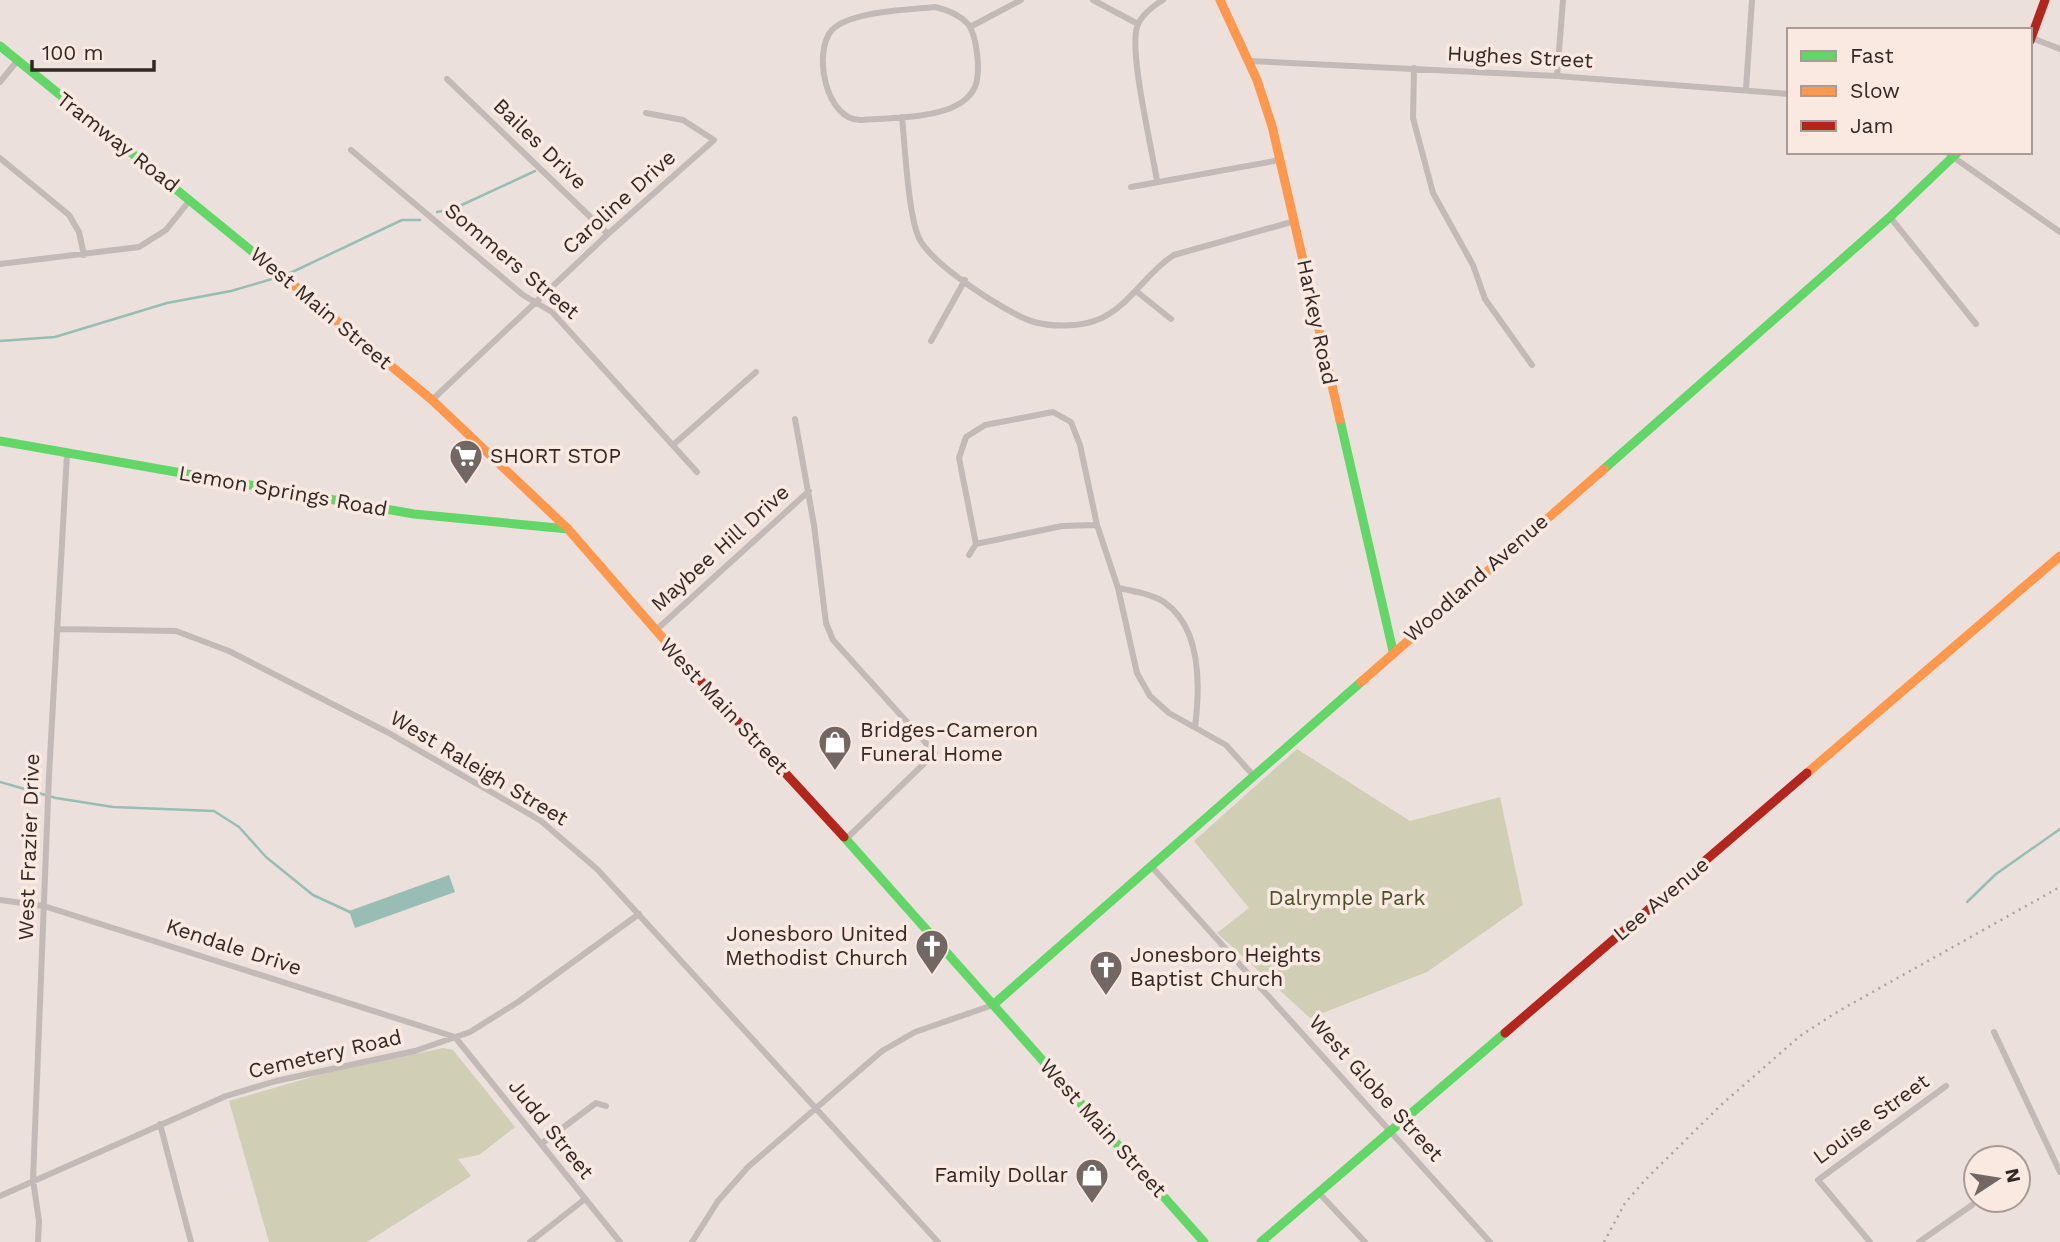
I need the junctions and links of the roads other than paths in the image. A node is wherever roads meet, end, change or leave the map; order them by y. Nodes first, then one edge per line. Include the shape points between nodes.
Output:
1 (1021, 0) edge
2 (1093, 0) edge
3 (1163, 0) edge
4 (1220, 0) edge
5 (1563, 0) edge
6 (1752, 0) edge
7 (2045, 0) edge
8 (1138, 24) junction
9 (970, 27) junction
10 (2032, 37) edge
11 (2032, 40) edge
12 (0, 46) edge
13 (2060, 49) edge
14 (17, 61) junction
15 (1249, 61) junction
16 (1414, 68) junction
17 (1557, 76) junction
18 (447, 79) dead end
19 (0, 82) edge
20 (1746, 89) junction
21 (1787, 94) edge
22 (646, 113) dead end
23 (902, 117) junction
24 (351, 150) dead end
25 (1953, 154) edge
26 (0, 158) edge
27 (1280, 160) junction
28 (1157, 181) junction
29 (1131, 187) dead end
30 (190, 200) junction
31 (204, 211) joint
32 (1889, 217) junction
33 (1295, 221) junction
34 (2060, 232) edge
35 (608, 234) junction
36 (84, 255) junction
37 (0, 264) edge
38 (965, 280) junction
39 (1136, 290) junction
40 (536, 302) junction
41 (1171, 319) dead end
42 (1976, 324) dead end
43 (931, 341) dead end
44 (1532, 365) dead end
45 (756, 373) dead end
46 (432, 400) junction
47 (795, 419) dead end
48 (0, 441) edge
49 (673, 445) junction
50 (67, 454) junction
51 (697, 472) dead end
52 (809, 491) junction
53 (1097, 525) junction
54 (568, 529) junction
55 (976, 544) junction
56 (969, 555) dead end
57 (2060, 556) edge
58 (1118, 588) junction
59 (57, 629) junction
60 (655, 631) junction
61 (1393, 651) junction
62 (1195, 727) junction
63 (1253, 775) junction
64 (846, 839) junction
65 (1151, 866) junction
66 (0, 900) edge
67 (44, 906) junction
68 (639, 914) junction
69 (993, 1005) junction
70 (1994, 1032) dead end
71 (455, 1037) junction
72 (1946, 1086) dead end
73 (606, 1106) dead end
74 (816, 1107) junction
75 (160, 1124) junction
76 (1390, 1131) junction
77 (541, 1144) junction
78 (2060, 1172) edge
79 (33, 1180) junction
80 (1318, 1192) junction
81 (0, 1196) edge
82 (585, 1199) junction
83 (1962, 1212) edge
84 (38, 1242) edge
85 (191, 1242) edge
86 (530, 1242) edge
87 (620, 1242) edge
88 (692, 1242) edge
89 (938, 1242) edge
90 (1204, 1242) edge
91 (1261, 1242) edge
92 (1365, 1242) edge
93 (1490, 1242) edge
94 (1870, 1242) edge
95 (1919, 1242) edge

1 - 9 street
2 - 8 street
3 - 8 street
4 - 15 street, Harkey Road
5 - 17 street
6 - 20 street
7 - 10 street
8 - 28 street via 1136,56
9 - 23 street via 975,87 954,107
9 - 23 street via 956,13 935,7 857,18 832,30 824,45 829,97 857,120
11 - 13 street
12 - 14 street, Tramway Road
14 - 19 street
14 - 30 street, Tramway Road
15 - 16 street, Hughes Street
15 - 27 street, Harkey Road
16 - 17 street, Hughes Street
16 - 44 street via 1413,118 1433,193 1473,265 1485,299
17 - 20 street, Hughes Street
18 - 35 street, Bailes Drive
20 - 21 street, Hughes Street
22 - 35 street, Caroline Drive via 683,120 714,140
23 - 38 street via 919,237 930,254
24 - 40 street, Sommers Street
25 - 32 street, Woodland Avenue
25 - 34 street
26 - 36 street via 69,215
27 - 28 street
27 - 33 street, Harkey Road
28 - 29 street
30 - 31 street, Tramway Road
30 - 36 street via 149,244
31 - 46 street, West Main Street
32 - 42 street
32 - 61 street, Woodland Avenue
33 - 39 street via 1174,256
33 - 61 street, Harkey Road
35 - 40 street, Caroline Drive
36 - 37 street
38 - 39 street via 1022,318 1049,325 1100,319
38 - 43 street
39 - 41 street
40 - 46 street, Caroline Drive
40 - 49 street, Sommers Street via 552,312
45 - 49 street
46 - 54 street, West Main Street
47 - 52 street
48 - 50 street, Lemon Springs Road
49 - 51 street, Sommers Street
50 - 54 street, Lemon Springs Road via 414,514
50 - 59 street, West Frazier Drive
52 - 60 street, Maybee Hill Drive
52 - 64 street via 825,623 833,640 935,753
53 - 55 street via 1062,526
53 - 55 street via 1080,445 1071,422 1053,412 985,425 966,437 959,458
53 - 58 street
54 - 60 street, West Main Street
55 - 56 street
57 - 76 street, Lee Avenue
58 - 62 street via 1138,673 1150,696
58 - 62 street via 1164,602 1187,630 1200,691
59 - 67 street, West Frazier Drive
59 - 68 street, West Raleigh Street via 176,631 229,651 387,732 541,821
60 - 64 street, West Main Street
61 - 63 street, Woodland Avenue
62 - 63 street via 1226,745
63 - 65 street, Woodland Avenue
64 - 69 street, West Main Street
65 - 69 street, Woodland Avenue
65 - 76 street, West Globe Street
66 - 67 street, Kendale Drive
67 - 71 street, Kendale Drive
67 - 79 street, West Frazier Drive
68 - 71 street, Cemetery Road via 501,1013
68 - 74 street, West Raleigh Street
69 - 74 street via 915,1032 883,1050
69 - 90 street, West Main Street
70 - 78 street
71 - 75 street, Cemetery Road via 415,1051 236,1093
71 - 77 street, Judd Street
72 - 94 street, Louise Street via 1818,1180
73 - 77 street via 596,1103
74 - 88 street via 748,1167 718,1201
74 - 89 street, West Raleigh Street
75 - 79 street, Cemetery Road
75 - 85 street
76 - 80 street, Lee Avenue
76 - 93 street, West Globe Street
77 - 82 street, Judd Street
79 - 81 street, Cemetery Road
79 - 84 street, West Frazier Drive
80 - 91 street, Lee Avenue
80 - 92 street
82 - 86 street
82 - 87 street, Judd Street
83 - 95 street

